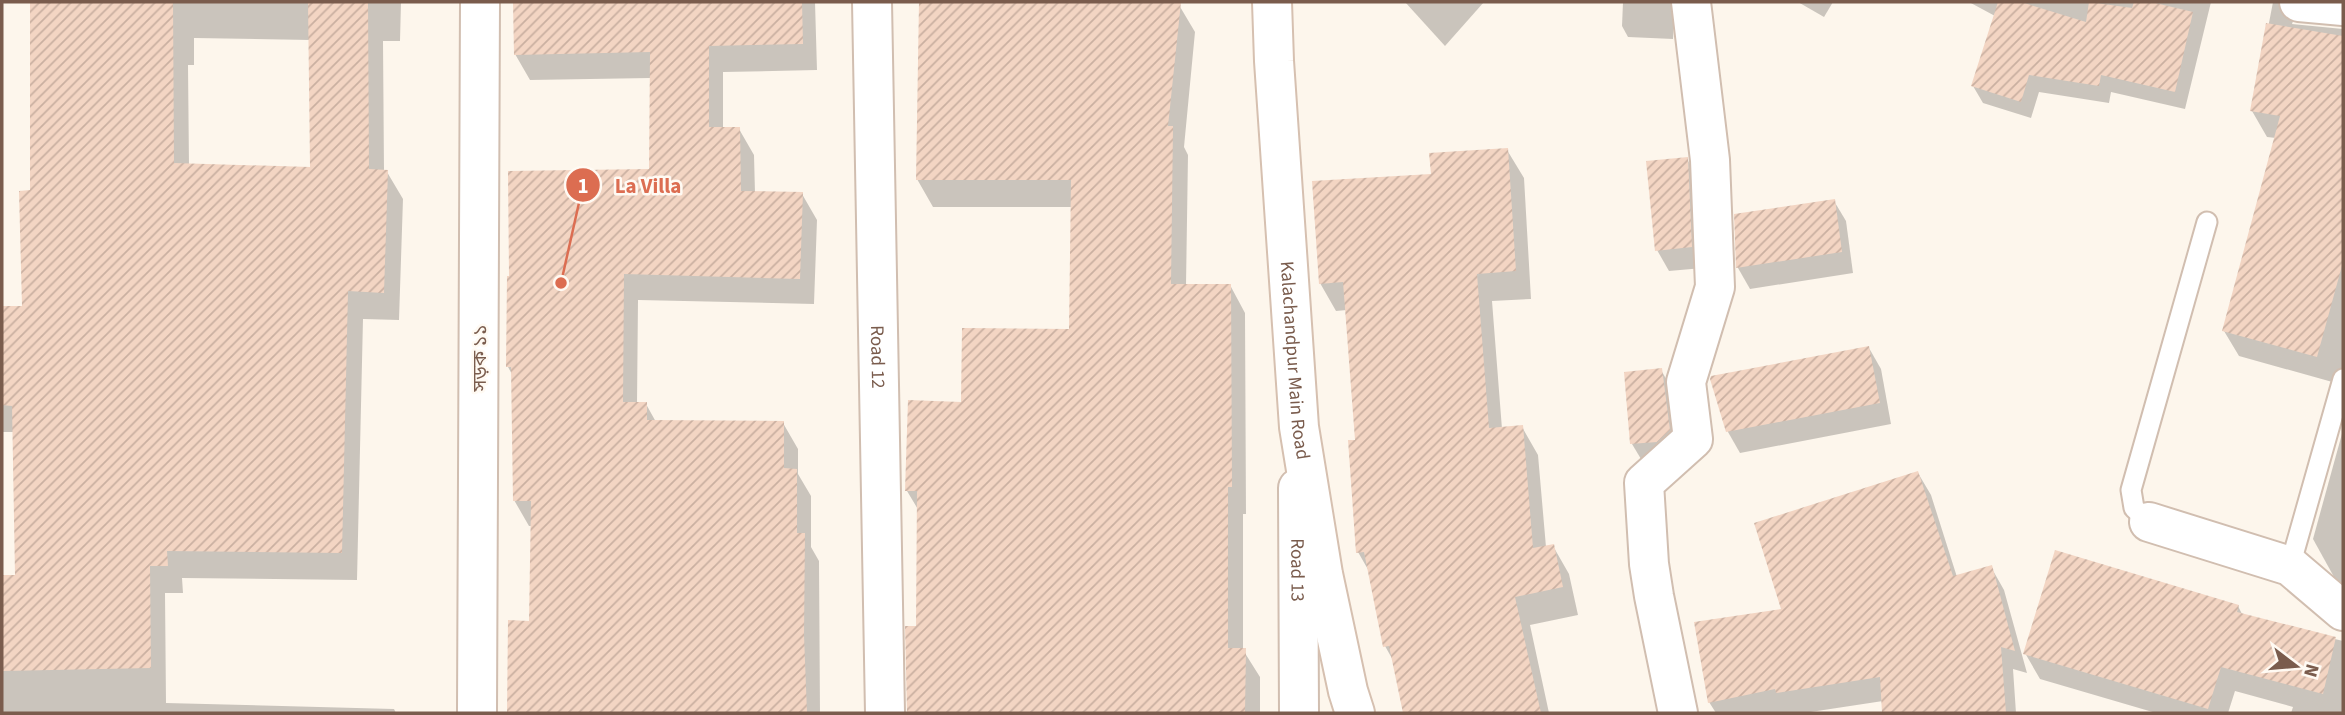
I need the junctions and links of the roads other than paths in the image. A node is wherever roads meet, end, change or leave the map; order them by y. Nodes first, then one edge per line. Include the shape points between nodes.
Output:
1 (480, 2) edge
2 (872, 2) edge
3 (1272, 2) edge
4 (1691, 2) edge
5 (2300, 2) edge
6 (2343, 6) edge
7 (2207, 222) dead end
8 (2343, 379) edge
9 (1299, 427) junction
10 (2148, 522) joint
11 (2290, 566) junction
12 (2343, 611) edge
13 (477, 713) edge
14 (885, 713) edge
15 (1299, 713) edge
16 (1355, 713) edge
17 (1678, 713) edge

1 - 13 street, সড়ক ১১
2 - 14 street, Road 12
3 - 9 street, Kalachandpur Main Road
4 - 17 street via 1710,160 1715,287 1686,382 1693,439 1644,483 1649,564
5 - 6 street
7 - 10 lane via 2131,490 2134,508
8 - 11 lane
9 - 15 street, Road 13
9 - 16 street, Kalachandpur Main Road via 1323,574
10 - 11 street
11 - 12 street

